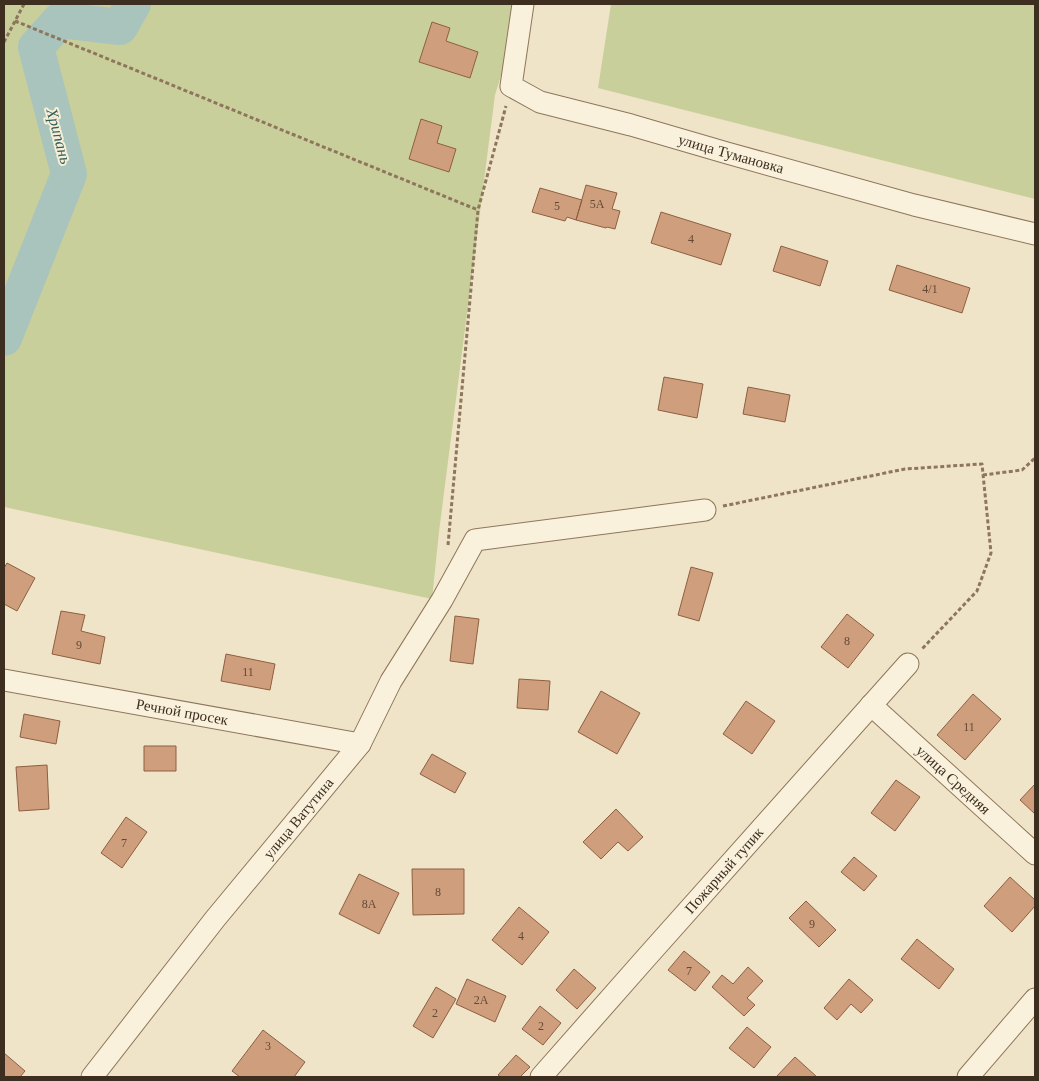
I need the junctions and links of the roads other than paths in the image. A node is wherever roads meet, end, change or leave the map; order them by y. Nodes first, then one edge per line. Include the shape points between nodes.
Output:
1 (523, 4) edge
2 (1035, 234) edge
3 (705, 510) road end
4 (908, 664) road end
5 (4, 680) edge
6 (871, 705) junction
7 (360, 744) junction
8 (1035, 854) edge
9 (1035, 999) edge
10 (92, 1077) edge
11 (541, 1077) edge
12 (968, 1077) edge

1 - 2 street, улица Тумановка via 511,86 540,102 914,205
3 - 7 street, улица Ватутина via 475,540 391,681
4 - 6 street, Пожарный тупик
5 - 7 street, Речной просек
6 - 8 street, улица Средняя
6 - 11 street, Пожарный тупик
7 - 10 street, улица Ватутина via 215,919
9 - 12 street

